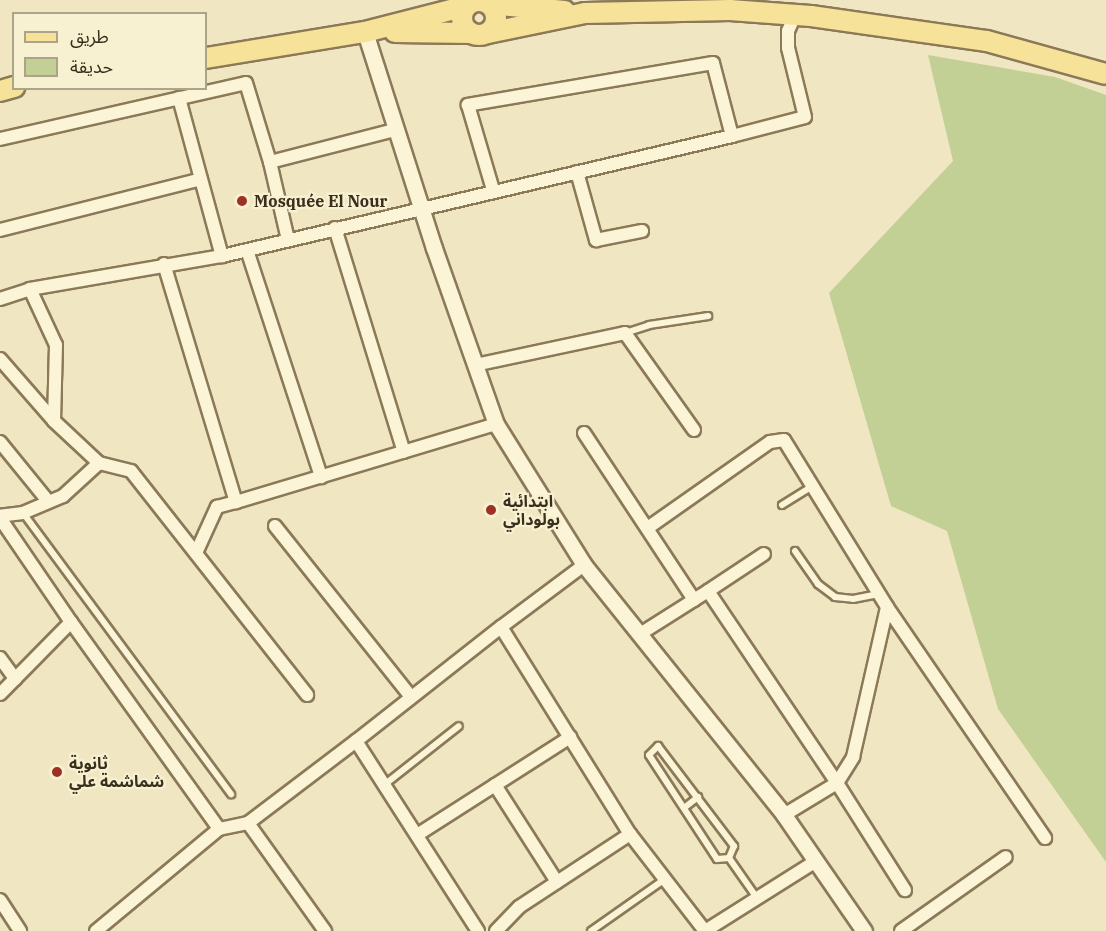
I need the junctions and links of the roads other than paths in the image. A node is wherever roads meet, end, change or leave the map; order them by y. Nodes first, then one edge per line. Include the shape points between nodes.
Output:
1 (427, 0) edge
2 (497, 2) edge
3 (466, 6) junction
4 (585, 14) junction
5 (795, 15) junction
6 (365, 32) junction
7 (479, 33) junction
8 (207, 58) edge
9 (1106, 74) edge
10 (179, 98) junction
11 (395, 130) junction
12 (732, 136) junction
13 (0, 139) edge
14 (270, 162) junction
15 (577, 172) junction
16 (201, 179) junction
17 (493, 190) junction
18 (420, 207) junction
19 (335, 228) junction
20 (0, 230) edge
21 (642, 231) dead end
22 (288, 240) junction
23 (247, 250) junction
24 (222, 256) junction
25 (164, 264) junction
26 (30, 289) junction
27 (0, 299) edge
28 (708, 316) dead end
29 (625, 333) junction
30 (0, 359) edge
31 (475, 365) junction
32 (54, 421) junction
33 (496, 424) junction
34 (694, 430) dead end
35 (585, 433) dead end
36 (0, 442) edge
37 (404, 452) junction
38 (99, 463) junction
39 (321, 477) junction
40 (814, 485) junction
41 (48, 501) junction
42 (236, 502) junction
43 (782, 505) dead end
44 (23, 513) junction
45 (0, 517) edge
46 (275, 526) dead end
47 (649, 527) junction
48 (795, 551) dead end
49 (196, 553) junction
50 (764, 554) dead end
51 (584, 564) junction
52 (708, 591) junction
53 (880, 594) junction
54 (694, 600) junction
55 (888, 607) junction
56 (71, 622) junction
57 (501, 627) junction
58 (640, 634) junction
59 (0, 658) edge
60 (15, 679) junction
61 (0, 694) edge
62 (307, 695) dead end
63 (411, 697) junction
64 (459, 726) dead end
65 (570, 737) junction
66 (356, 741) junction
67 (837, 783) junction
68 (384, 785) junction
69 (495, 785) junction
70 (231, 794) dead end
71 (698, 797) junction
72 (684, 808) junction
73 (784, 815) junction
74 (248, 824) junction
75 (219, 830) junction
76 (630, 834) junction
77 (417, 836) junction
78 (1045, 838) dead end
79 (1006, 857) dead end
80 (729, 858) junction
81 (816, 861) junction
82 (665, 879) junction
83 (557, 882) junction
84 (904, 890) dead end
85 (757, 898) junction
86 (0, 900) edge
87 (20, 931) edge
88 (96, 931) edge
89 (325, 931) edge
90 (478, 931) edge
91 (496, 931) edge
92 (591, 931) edge
93 (705, 931) edge
94 (864, 931) edge
95 (901, 931) edge

1 - 6 main road via 412,14
2 - 3 main road via 480,0
2 - 4 main road
2 - 7 main road via 496,19
3 - 6 main road
3 - 7 main road via 462,21
4 - 5 main road via 730,10
4 - 7 main road
5 - 9 main road via 987,41
5 - 12 street via 788,31 788,48 805,117
6 - 7 main road
6 - 8 main road
6 - 11 street
10 - 13 street
10 - 14 street via 246,83
10 - 16 street
11 - 14 street
11 - 18 street
12 - 15 street
12 - 17 street via 713,63 468,105
14 - 22 street
15 - 17 street
15 - 21 street via 596,240
16 - 20 street
16 - 24 street
17 - 18 street
18 - 19 street
18 - 31 street
19 - 22 street
19 - 37 street
22 - 23 street
23 - 24 street
23 - 39 street
24 - 25 street
25 - 26 street
25 - 42 street
26 - 27 street
26 - 32 street via 56,345
28 - 29 lane via 649,325
29 - 31 street
29 - 34 street
30 - 32 street
31 - 33 street
32 - 38 street
33 - 37 street
33 - 51 street
35 - 47 street
36 - 41 street
37 - 39 street
38 - 41 street via 63,496
38 - 49 street via 131,471
39 - 42 street
40 - 43 lane
40 - 47 street via 791,447 778,439
40 - 53 street
41 - 44 street
42 - 49 street via 217,507
44 - 45 street
44 - 70 lane
45 - 56 street
46 - 63 street
47 - 54 street
48 - 53 lane via 818,584 835,597 854,599
49 - 62 street
50 - 52 street
51 - 57 street
51 - 58 street
52 - 54 street
52 - 67 street
53 - 55 street
54 - 58 street
55 - 67 street via 853,757
55 - 78 street
56 - 60 street
56 - 75 street
57 - 63 street
57 - 65 street
58 - 73 street
59 - 60 street
60 - 61 street
63 - 66 street
64 - 68 lane
65 - 69 street
65 - 76 street
66 - 68 street
66 - 74 street
67 - 73 street
67 - 84 street
68 - 77 street
69 - 77 street
69 - 83 street
71 - 72 lane
71 - 72 lane via 661,746 649,752
71 - 80 lane via 734,846
72 - 80 lane via 717,859
73 - 81 street
74 - 75 street
74 - 89 street
75 - 88 street
76 - 82 street
76 - 83 street
77 - 90 street
79 - 95 street
80 - 85 lane
81 - 85 street
81 - 94 street
82 - 92 lane
82 - 93 street
83 - 91 street via 519,907
85 - 93 street
86 - 87 street

